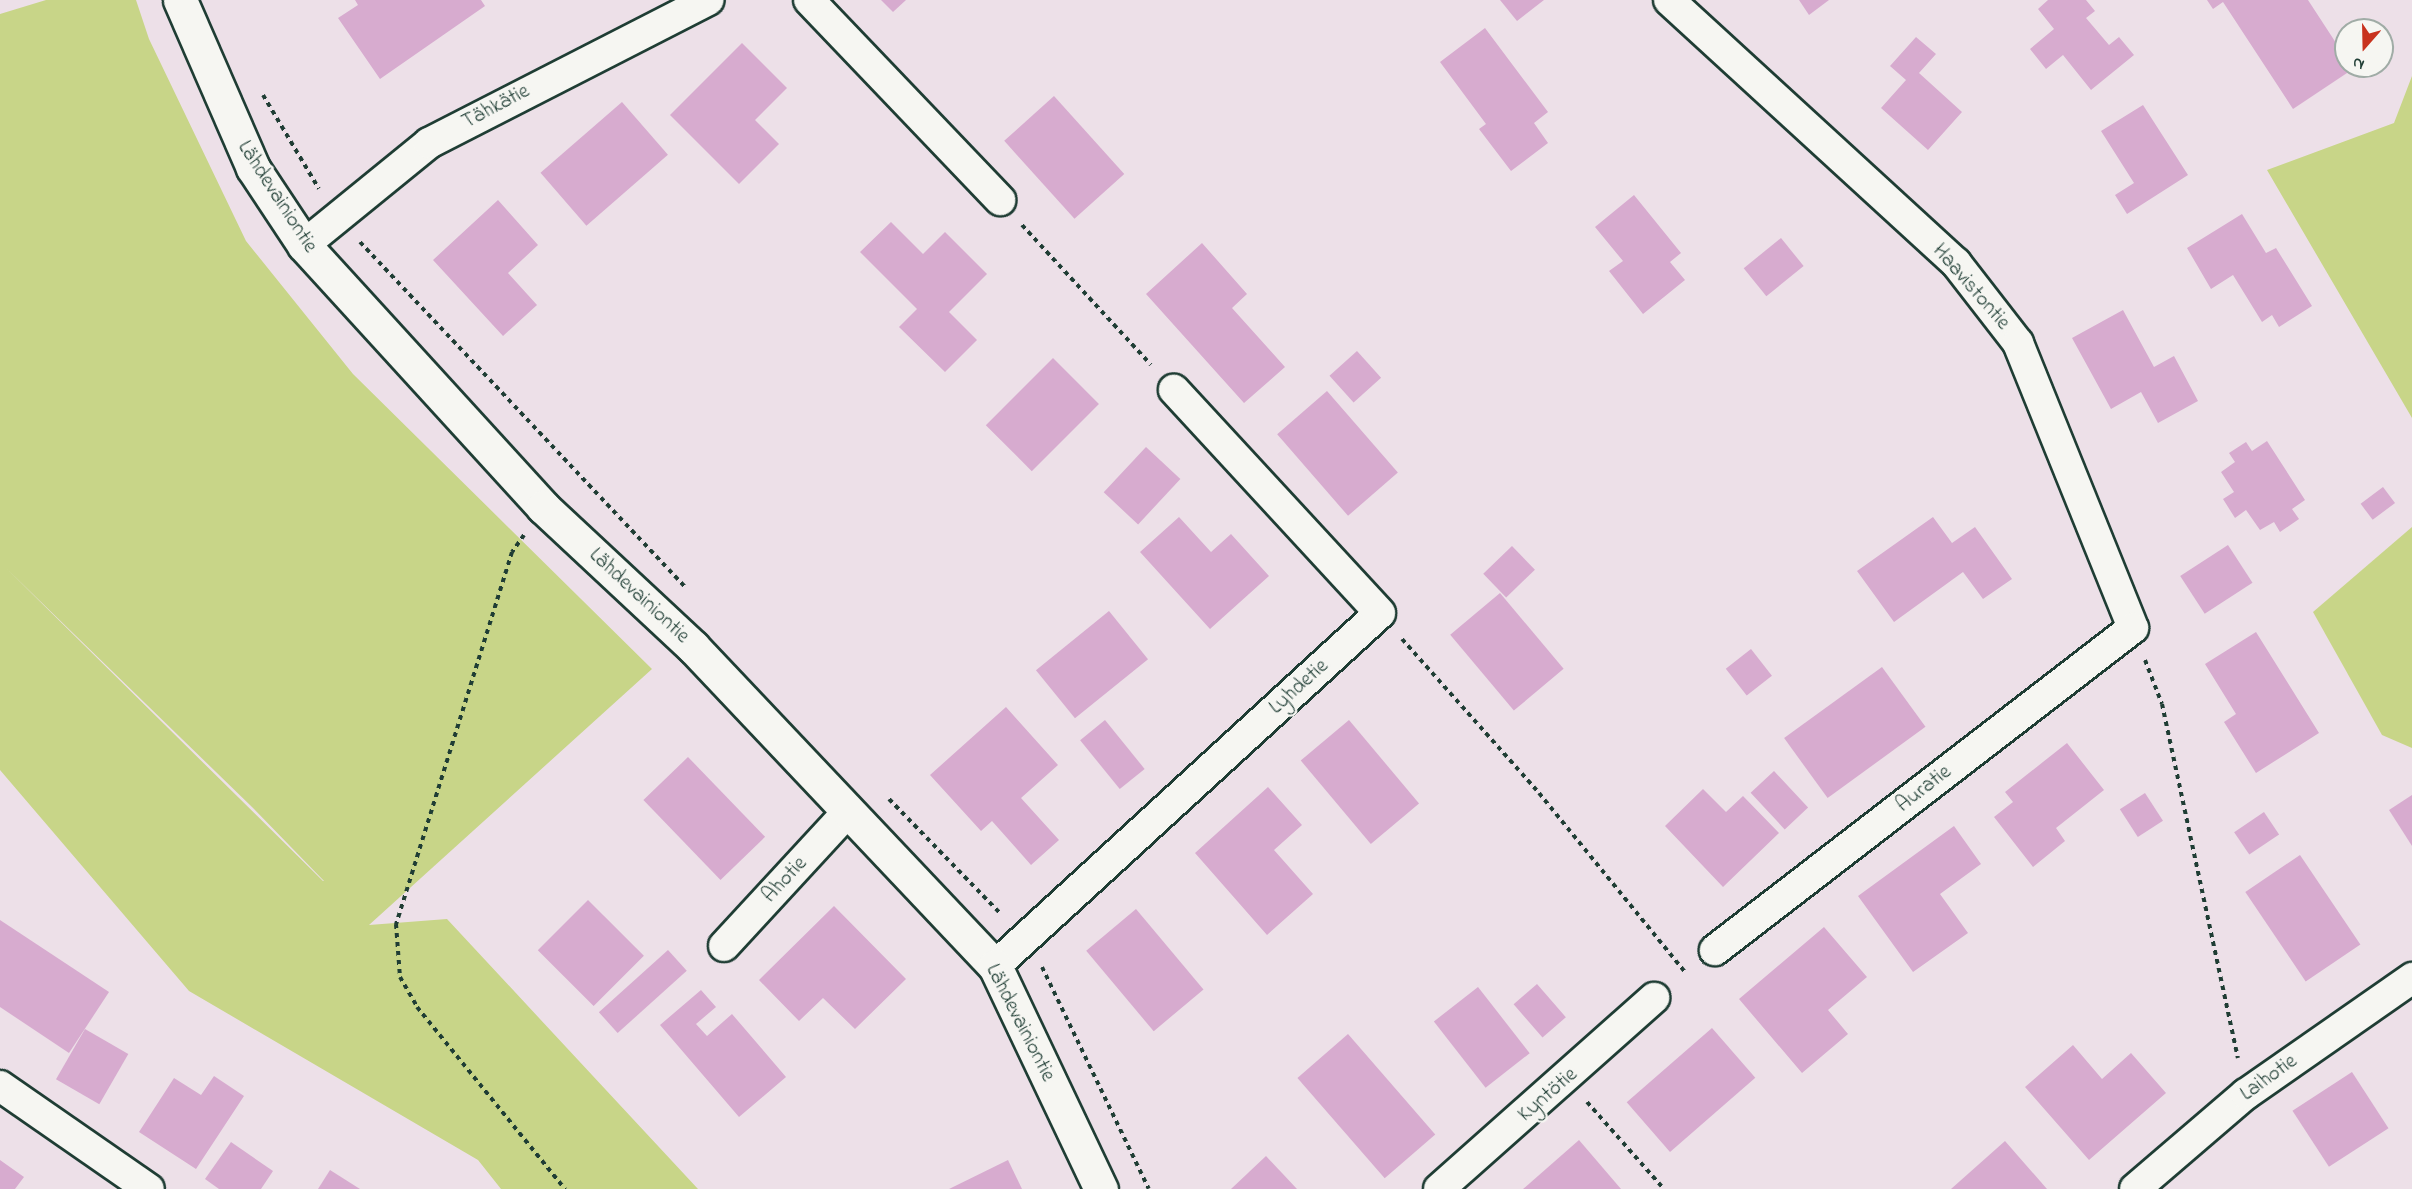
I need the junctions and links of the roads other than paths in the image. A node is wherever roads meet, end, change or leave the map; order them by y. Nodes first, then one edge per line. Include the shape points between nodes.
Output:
1 (180, 0) edge
2 (708, 0) edge
3 (809, 0) edge
4 (1669, 0) edge
5 (1000, 200) road end
6 (304, 245) junction
7 (1174, 390) road end
8 (2133, 628) joint
9 (846, 814) junction
10 (724, 946) dead end
11 (1715, 950) road end
12 (995, 966) junction
13 (2412, 978) edge
14 (1654, 998) road end
15 (0, 1086) edge
16 (149, 1189) edge
17 (1101, 1189) edge
18 (1439, 1189) edge
19 (2134, 1189) edge

1 - 6 street, Lähdevainiontie via 253,168
2 - 6 street, Tähkätie via 429,143
3 - 5 street
4 - 8 street, Haavistontie via 1956,263 2018,343
6 - 9 street, Lähdevainiontie via 543,507 693,647
7 - 12 street, Lyhdetie via 1380,613
8 - 11 street, Auratie
9 - 10 street, Ahotie
9 - 12 street, Lähdevainiontie
12 - 17 street, Lähdevainiontie
13 - 19 street, Laihotie via 2246,1094
14 - 18 street, Kyntötie
15 - 16 street

